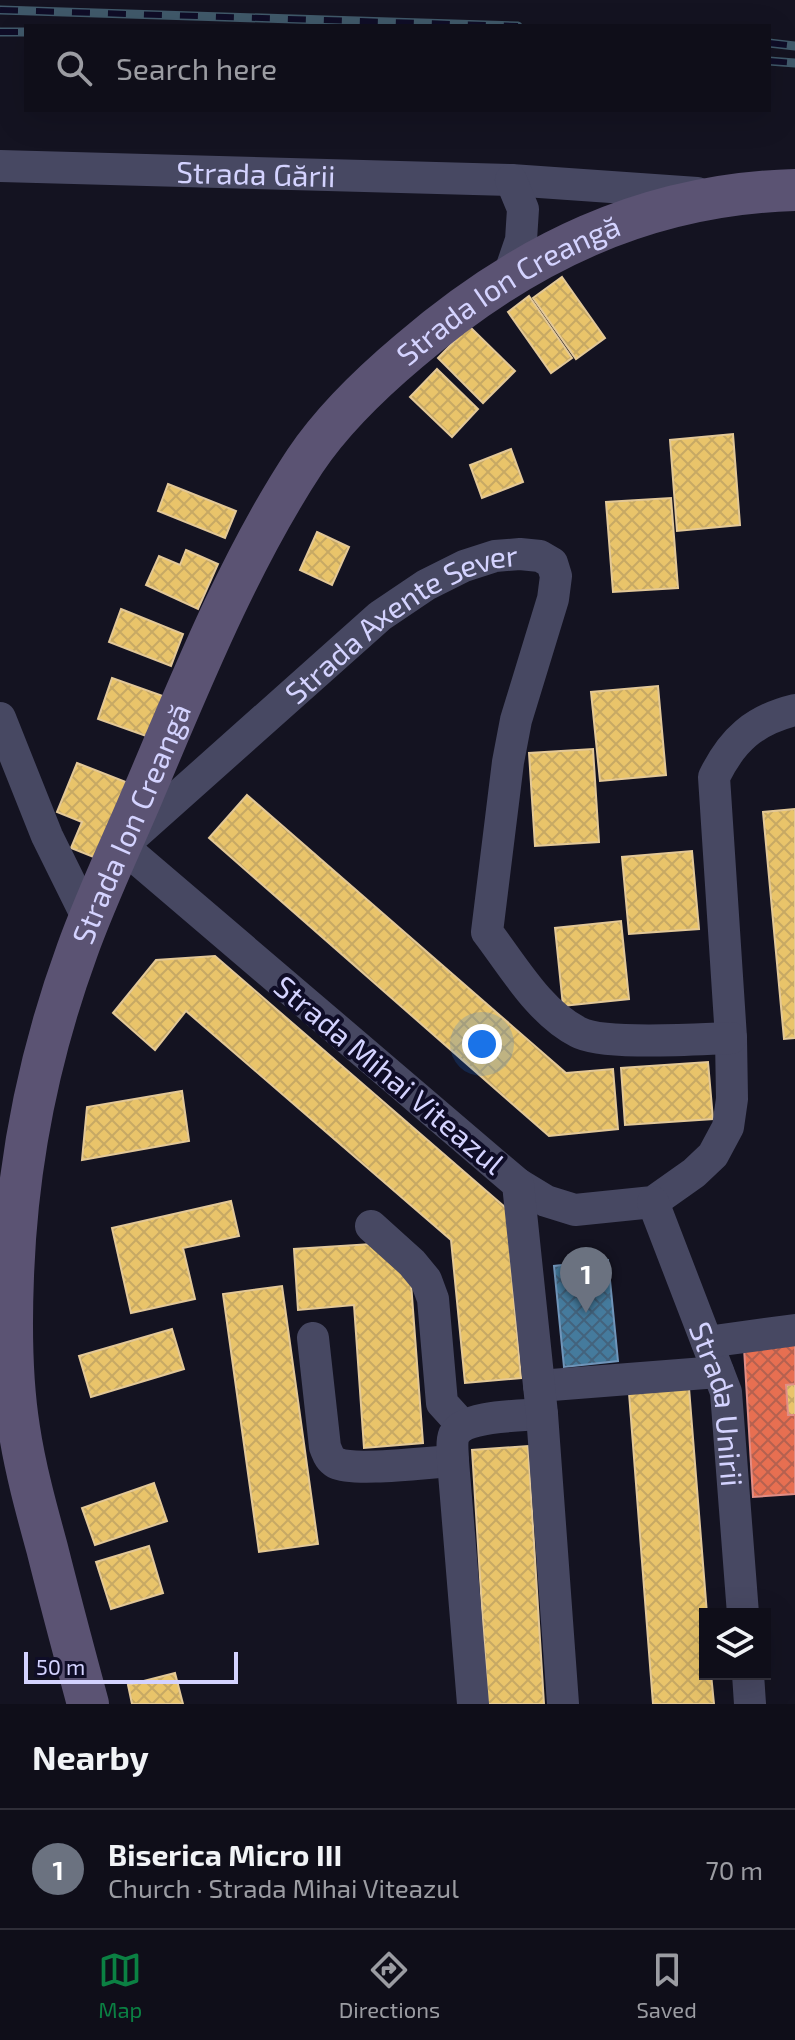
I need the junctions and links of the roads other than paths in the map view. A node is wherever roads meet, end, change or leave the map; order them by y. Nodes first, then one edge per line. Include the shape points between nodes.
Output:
1 (0, 166) edge
2 (511, 180) junction
3 (720, 195) junction
4 (786, 195) edge
5 (508, 278) junction
6 (795, 710) edge
7 (0, 718) edge
8 (122, 846) junction
9 (89, 921) junction
10 (731, 1038) junction
11 (518, 1184) junction
12 (10, 1198) edge
13 (653, 1202) junction
14 (371, 1226) dead end
15 (795, 1330) edge
16 (313, 1338) dead end
17 (707, 1342) junction
18 (718, 1372) junction
19 (540, 1400) junction
20 (462, 1425) junction
21 (453, 1461) junction
22 (743, 1608) edge
23 (748, 1680) edge
24 (88, 1704) edge
25 (473, 1704) edge
26 (563, 1704) edge
27 (750, 1704) edge

1 - 2 street, Strada Gării
2 - 3 street, Strada Gării
2 - 5 street via 523,209 521,240
3 - 4 main road, Strada Gării
3 - 5 main road, Strada Ion Creangă via 598,230
5 - 8 main road, Strada Ion Creangă via 386,371 308,457 238,582
6 - 10 street via 754,726 727,751 714,777
7 - 9 street via 47,836
8 - 9 main road, Strada Ion Creangă
8 - 10 street, Strada Axente Sever via 380,616 464,566 495,556 540,556 552,563 555,588 516,720 487,932 541,1001 578,1033 595,1038
8 - 11 street, Strada Mihai Viteazul
9 - 12 main road, Strada Ion Creangă via 47,1044
10 - 13 street via 728,1127 713,1155
11 - 13 street via 575,1210
11 - 19 street, Strada Mihai Viteazul
12 - 24 main road, Strada Ion Creangă via 18,1424
13 - 17 street, Strada Unirii
14 - 20 street via 426,1280 433,1299 442,1403
15 - 17 street
16 - 21 street via 330,1459 361,1466
17 - 18 street, Strada Unirii
18 - 19 street
18 - 22 street, Strada Unirii via 726,1392
19 - 20 street
19 - 26 street, Strada Mihai Viteazul
20 - 21 street via 453,1436
21 - 25 street
23 - 27 street

